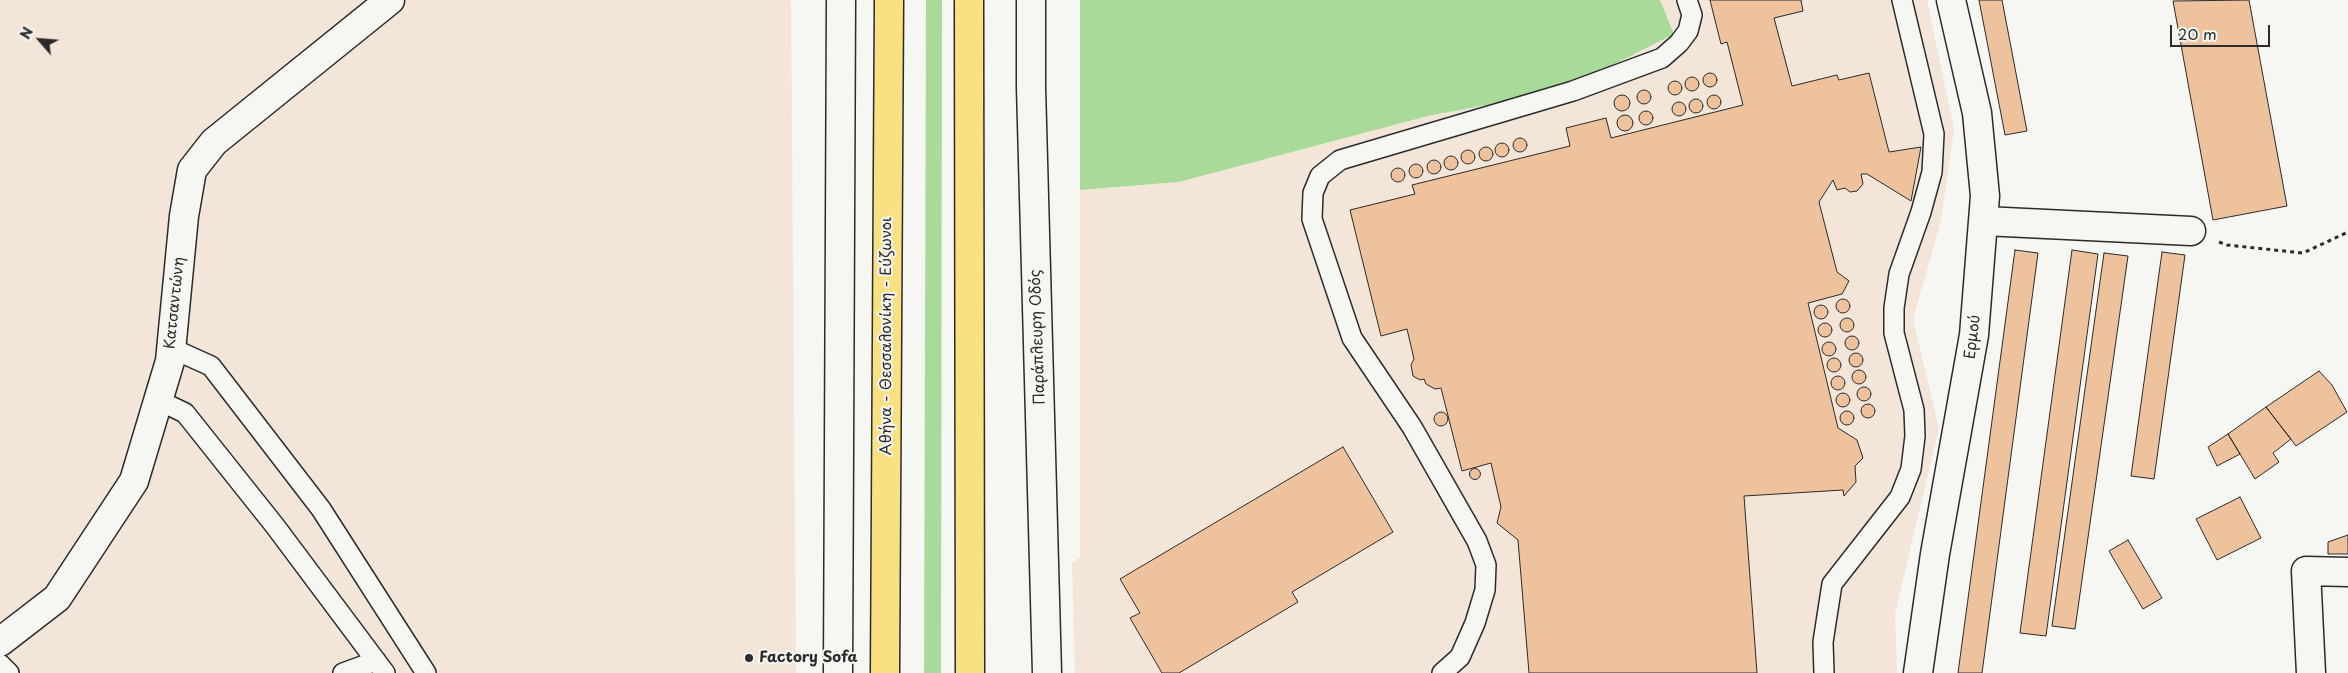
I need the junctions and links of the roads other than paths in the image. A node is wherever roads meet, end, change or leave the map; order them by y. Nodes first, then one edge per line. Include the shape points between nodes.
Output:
1 (390, 0) edge
2 (841, 0) edge
3 (889, 0) edge
4 (969, 0) edge
5 (1031, 0) edge
6 (1688, 0) edge
7 (1902, 0) edge
8 (1951, 0) edge
9 (1984, 221) junction
10 (2191, 231) road end
11 (171, 348) junction
12 (158, 400) junction
13 (2348, 572) edge
14 (0, 642) edge
15 (0, 664) edge
16 (380, 667) edge
17 (9, 673) edge
18 (343, 673) edge
19 (426, 673) edge
20 (838, 673) edge
21 (885, 673) edge
22 (970, 673) edge
23 (1047, 673) edge
24 (1442, 673) edge
25 (1824, 673) edge
26 (1918, 673) edge
27 (2311, 673) edge

1 - 11 street, Κατσαντώνη via 214,142 192,170 184,216
2 - 20 street
3 - 21 highway, Αθήνα - Θεσσαλονίκη - Εύζωνοι
4 - 22 highway
5 - 23 street, Παράπλευρη Οδός
6 - 24 lane via 1692,15 1688,31 1679,44 1662,58 1573,91 1340,160 1320,176 1313,193 1312,219 1352,338 1412,427 1477,541 1486,565 1485,590 1474,623 1460,657
7 - 25 lane via 1934,134 1932,172 1898,274 1894,308 1894,333 1914,410 1915,436 1911,469 1900,497 1832,584 1823,642
8 - 9 street, Ερμού via 1977,113 1985,196
9 - 10 street
9 - 26 street, Ερμού via 1974,335 1935,554
11 - 12 street, Κατσαντώνη
11 - 19 lane via 211,366 321,509
12 - 14 street, Κατσαντώνη via 134,481 57,598
12 - 16 lane via 185,413 275,526
13 - 27 street via 2306,570
15 - 17 lane
16 - 18 lane

